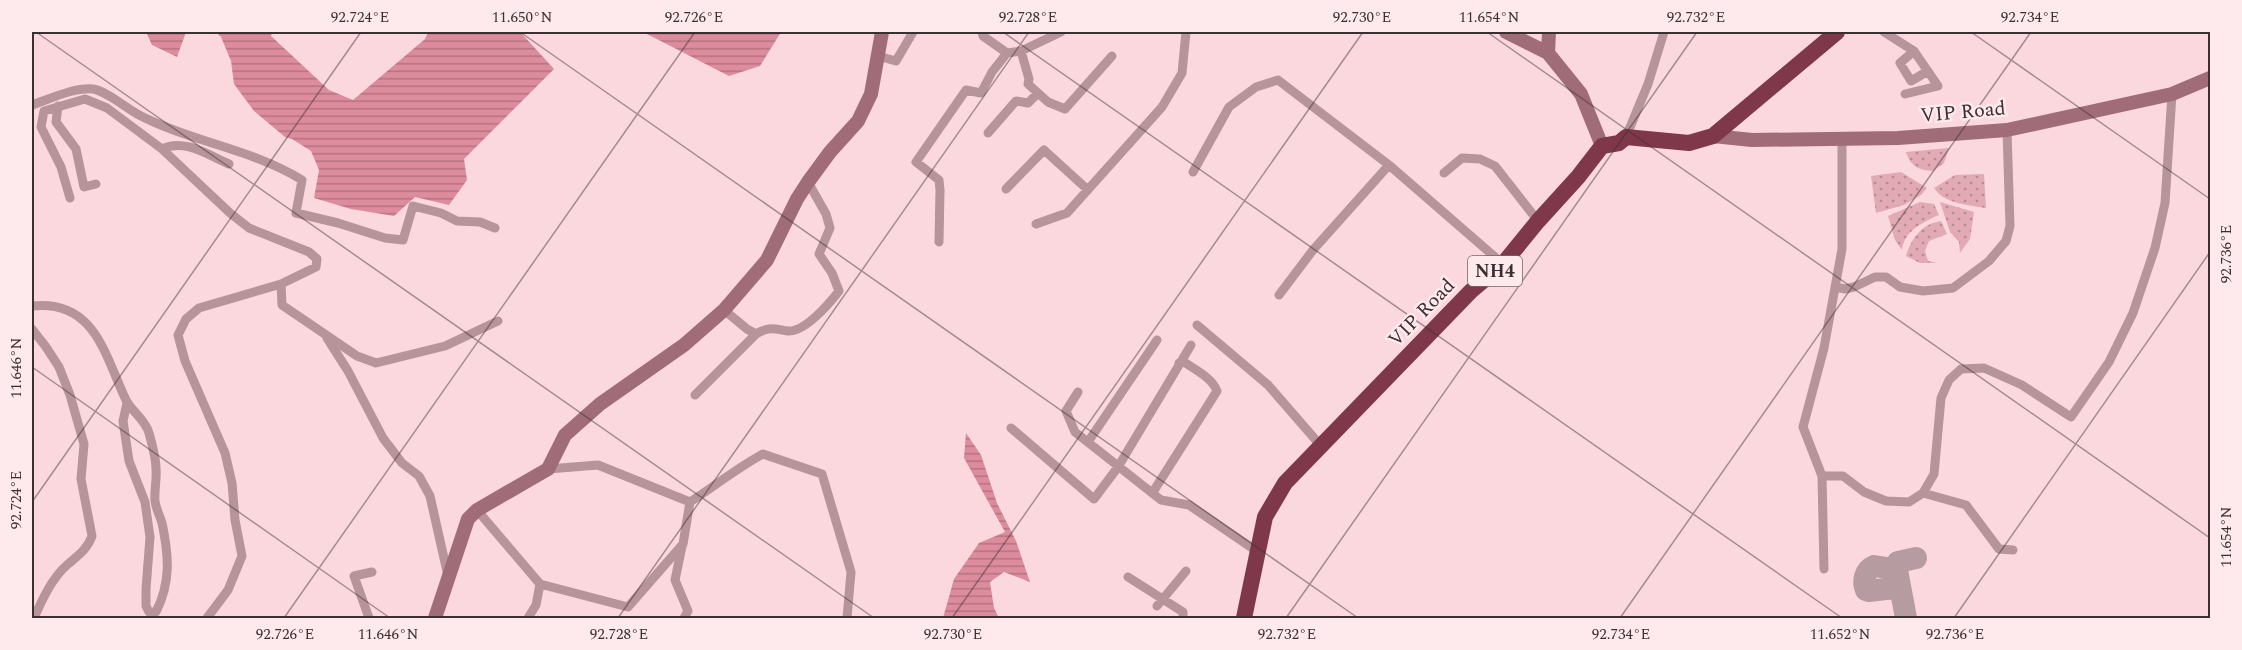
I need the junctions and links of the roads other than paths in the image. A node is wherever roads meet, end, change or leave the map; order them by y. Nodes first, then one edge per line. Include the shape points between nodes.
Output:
1 (882, 32) edge
2 (913, 32) edge
3 (981, 32) edge
4 (1061, 32) edge
5 (1186, 32) edge
6 (1506, 32) edge
7 (1549, 32) edge
8 (1664, 32) edge
9 (1837, 32) edge
10 (1884, 32) edge
11 (1021, 51) junction
12 (1914, 51) junction
13 (1007, 52) junction
14 (1548, 53) junction
15 (878, 56) junction
16 (1112, 57) dead end
17 (1928, 71) junction
18 (2211, 78) edge
19 (1038, 93) junction
20 (1905, 94) dead end
21 (2172, 94) junction
22 (32, 105) edge
23 (58, 106) junction
24 (2007, 130) junction
25 (988, 134) dead end
26 (1713, 136) junction
27 (1626, 137) junction
28 (1842, 139) junction
29 (1602, 146) junction
30 (162, 149) junction
31 (229, 164) dead end
32 (1389, 165) junction
33 (1193, 172) dead end
34 (1444, 173) dead end
35 (808, 182) junction
36 (96, 184) dead end
37 (1006, 189) dead end
38 (1088, 190) junction
39 (70, 198) dead end
40 (1538, 221) junction
41 (1036, 224) dead end
42 (495, 228) dead end
43 (939, 242) dead end
44 (1503, 264) junction
45 (281, 284) junction
46 (1835, 287) junction
47 (1279, 295) dead end
48 (32, 306) edge
49 (724, 310) junction
50 (498, 321) dead end
51 (1197, 325) dead end
52 (32, 329) edge
53 (756, 333) junction
54 (327, 338) junction
55 (1157, 340) dead end
56 (1191, 345) dead end
57 (1179, 363) junction
58 (1078, 392) dead end
59 (695, 395) dead end
60 (127, 403) junction
61 (1011, 428) dead end
62 (1088, 442) junction
63 (1321, 446) junction
64 (1118, 466) junction
65 (548, 469) junction
66 (1822, 476) junction
67 (1153, 492) junction
68 (1923, 493) junction
69 (150, 501) junction
70 (690, 502) junction
71 (477, 510) junction
72 (683, 544) junction
73 (2013, 550) dead end
74 (1258, 552) junction
75 (1824, 569) dead end
76 (1186, 571) dead end
77 (372, 572) dead end
78 (1128, 577) dead end
79 (448, 579) junction
80 (540, 584) junction
81 (1160, 603) junction
82 (34, 618) edge
83 (207, 618) edge
84 (369, 618) edge
85 (435, 618) edge
86 (528, 618) edge
87 (684, 618) edge
88 (847, 618) edge
89 (1183, 618) edge
90 (1244, 618) edge

1 - 15 street
2 - 15 street via 896,61
3 - 13 street
4 - 11 street
5 - 38 street via 1182,73 1162,107
6 - 14 street
7 - 14 street
8 - 27 street
9 - 26 highway, VIP Road
10 - 12 street
11 - 13 street
11 - 19 street via 1028,84
12 - 17 street
12 - 17 street via 1900,63 1911,81
13 - 43 street via 981,93 966,90 916,162 939,180
14 - 29 street via 1581,94
15 - 35 street via 871,94 858,121
16 - 19 street via 1065,109
17 - 20 street via 1938,87
18 - 21 street, VIP Road
19 - 25 street via 1028,103 1016,101
21 - 24 street, VIP Road
21 - 68 street via 2165,203 2155,248 2133,313 2109,362 2071,417 2022,385 1983,368 1961,369 1949,380 1941,398 1934,474
22 - 42 street via 83,89 96,89 171,130 224,146 302,180 296,213 385,238 403,240 413,206 457,221 480,222
23 - 30 street via 86,99 98,103
23 - 36 street via 56,122 76,149 84,187
23 - 39 street via 44,111 41,127 61,167
24 - 28 street, VIP Road
24 - 46 street via 2010,226 2006,241 1989,261 1953,288 1923,291 1900,286 1886,277 1875,277 1845,289
26 - 27 highway, VIP Road via 1689,143
26 - 28 street, VIP Road via 1752,140
27 - 29 highway, VIP Road via 1619,143
28 - 46 street via 1842,249
29 - 40 highway, VIP Road / NH4
30 - 31 street via 170,144 185,145
30 - 45 street via 249,228 309,252 317,259 316,267
32 - 33 street via 1278,80 1256,87 1229,107
32 - 44 street
32 - 47 street via 1313,250
34 - 40 street via 1462,158 1480,159 1495,166
35 - 49 street via 767,260
35 - 53 street via 830,228 819,254 838,291 800,329 765,329
37 - 38 street via 1044,150
38 - 41 street via 1067,213
40 - 44 highway, VIP Road / NH4
44 - 63 highway, VIP Road / NH4 via 1471,291
45 - 54 street via 282,305
45 - 83 street via 199,308 186,319 178,335 185,361 225,453 242,556 228,590
46 - 66 street via 1803,427
48 - 60 street via 66,309 84,321 103,345
49 - 53 street
49 - 65 street via 565,435
50 - 54 street via 445,346 376,363
51 - 63 street via 1268,385
52 - 82 street via 59,367 70,395 84,444 81,479 92,536 78,558 58,576
53 - 59 street
54 - 79 street via 383,438 402,463 419,476 430,496
55 - 62 street
56 - 57 street
57 - 64 street
57 - 67 street via 1184,362 1204,376 1216,391
58 - 62 street via 1066,411 1076,432
60 - 69 street via 123,421 129,460
60 - 69 street via 149,432 156,468
61 - 64 street via 1094,499
62 - 64 street
63 - 74 highway, VIP Road / NH4 via 1285,483 1265,517
64 - 67 street
65 - 70 street via 598,465
65 - 71 street
66 - 68 street via 1843,476 1864,492 1886,501 1910,502
66 - 75 street
67 - 74 street via 1161,500 1189,505
68 - 73 street via 1966,504 1999,549
69 - 69 street via 162,524 168,581 156,612 149,612 146,606
70 - 72 street
70 - 88 street via 763,454 822,474 851,572
71 - 79 street via 468,519
71 - 80 street
72 - 80 street via 628,607
72 - 87 street via 675,580 687,611
74 - 90 highway, VIP Road / NH4
76 - 81 street
77 - 84 street via 354,576
78 - 81 street
79 - 85 street
80 - 86 street via 536,605
81 - 89 street via 1183,612

